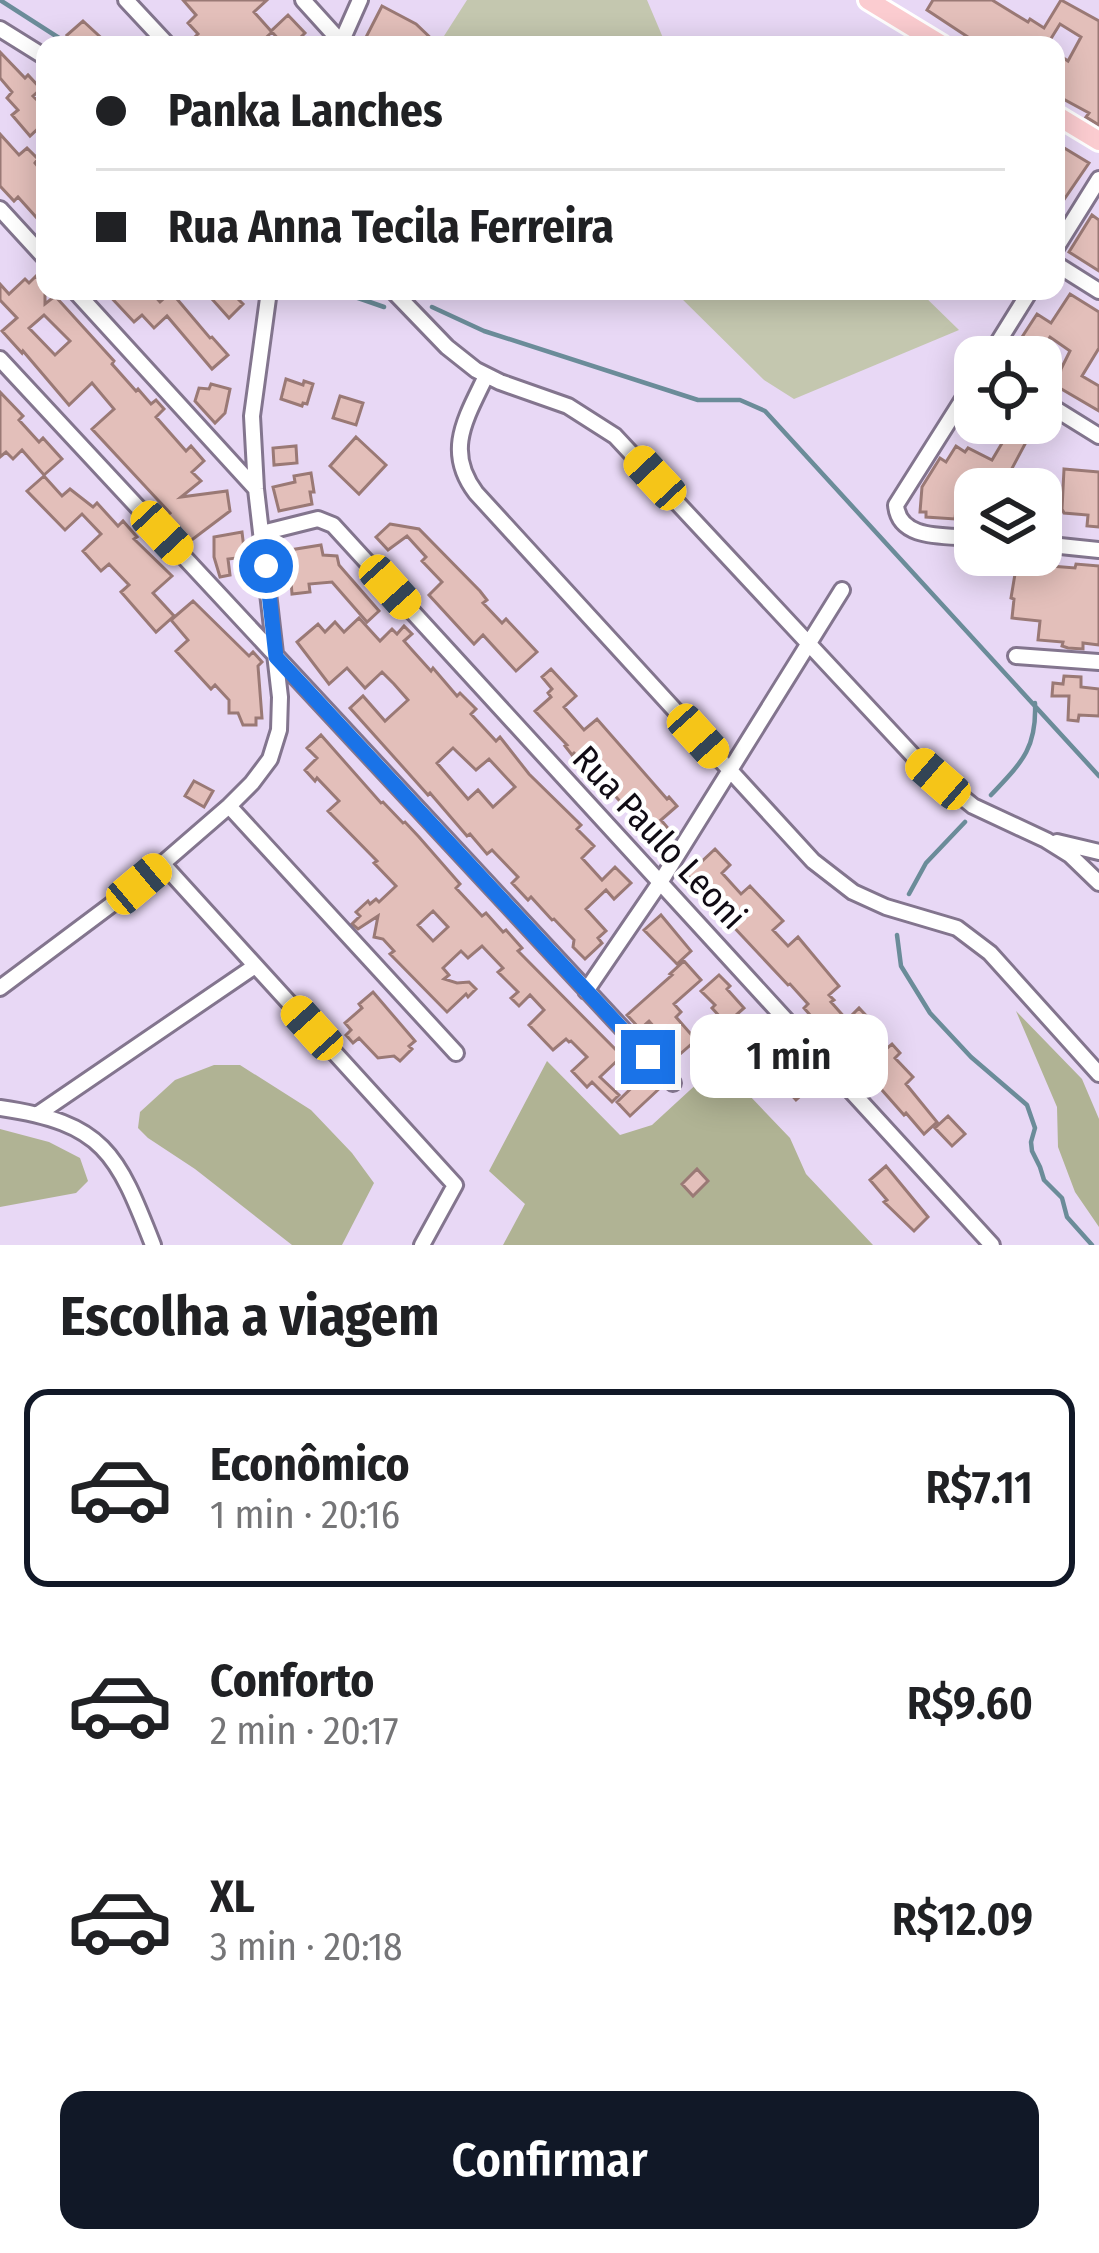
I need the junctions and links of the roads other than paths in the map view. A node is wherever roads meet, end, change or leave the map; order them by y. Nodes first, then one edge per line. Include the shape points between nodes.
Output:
1 (126, 0) edge
2 (303, 0) edge
3 (360, 0) edge
4 (868, 0) edge
5 (0, 29) edge
6 (159, 36) edge
7 (334, 36) edge
8 (344, 36) edge
9 (927, 36) edge
10 (36, 51) edge
11 (1065, 120) edge
12 (1099, 141) edge
13 (1099, 179) edge
14 (0, 209) edge
15 (1065, 234) edge
16 (36, 248) edge
17 (1065, 270) edge
18 (1099, 291) edge
19 (83, 300) edge
20 (268, 300) edge
21 (402, 300) edge
22 (1024, 300) edge
23 (1002, 336) edge
24 (0, 359) edge
25 (486, 376) junction
26 (954, 413) edge
27 (1062, 413) edge
28 (1099, 436) edge
29 (256, 489) junction
30 (262, 532) junction
31 (954, 535) edge
32 (1062, 546) edge
33 (1099, 550) edge
34 (842, 590) dead end
35 (808, 645) junction
36 (1016, 656) dead end
37 (276, 657) junction
38 (1099, 662) edge
39 (729, 771) junction
40 (229, 806) junction
41 (1046, 840) junction
42 (1099, 852) edge
43 (162, 863) junction
44 (661, 880) junction
45 (1099, 883) edge
46 (255, 966) junction
47 (0, 988) edge
48 (586, 991) junction
49 (456, 1053) dead end
50 (1099, 1074) edge
51 (673, 1083) dead end
52 (0, 1108) edge
53 (38, 1114) junction
54 (153, 1245) edge
55 (422, 1245) edge
56 (992, 1245) edge

1 - 6 street
2 - 7 street
3 - 8 street
4 - 9 main road
5 - 10 street
11 - 12 main road
13 - 15 street
14 - 16 street
17 - 18 street
19 - 29 street
20 - 29 street via 252,416
21 - 25 street
22 - 23 street
24 - 37 street
25 - 35 street via 568,406 615,436
25 - 39 street via 459,443 467,481
26 - 31 street via 896,505 911,530
27 - 28 street
29 - 30 street
30 - 37 street
30 - 44 street, Rua Paulo Leoni via 318,519 333,525
32 - 33 street
34 - 35 street
35 - 39 street
35 - 41 street via 938,779 973,806
36 - 38 street
37 - 40 street via 279,730 270,759
37 - 48 street
39 - 44 street
39 - 50 street via 832,878 886,908 957,928 990,953
40 - 43 street
40 - 49 street
41 - 42 street
41 - 45 street
43 - 46 street
43 - 47 street
44 - 48 street
44 - 56 street, Rua Paulo Leoni
46 - 53 street
46 - 55 street via 455,1185
48 - 51 street
52 - 53 street
53 - 54 street via 105,1151 125,1175

